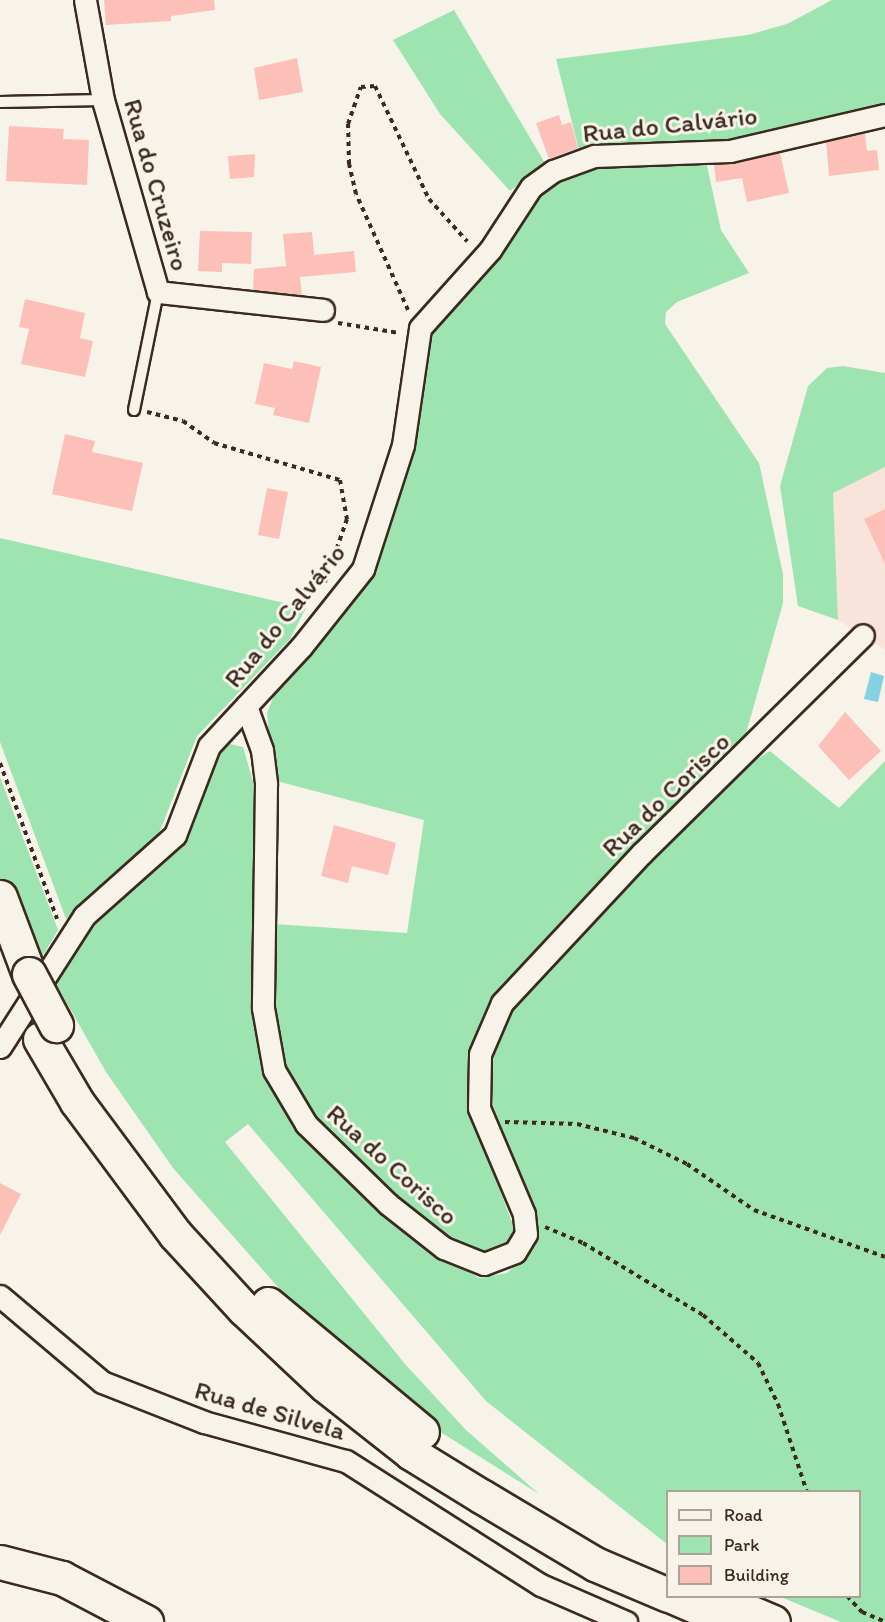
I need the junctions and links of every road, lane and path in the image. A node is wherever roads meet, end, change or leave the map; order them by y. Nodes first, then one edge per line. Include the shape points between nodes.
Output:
1 (85, 0) edge
2 (103, 100) junction
3 (0, 102) edge
4 (885, 115) edge
5 (467, 241) dead end
6 (158, 292) junction
7 (328, 316) joint
8 (423, 322) junction
9 (403, 334) dead end
10 (134, 410) joint
11 (319, 593) dead end
12 (863, 635) dead end
13 (246, 706) junction
14 (0, 763) edge
15 (0, 897) edge
16 (67, 942) junction
17 (15, 977) edge
18 (48, 1032) junction
19 (0, 1047) edge
20 (483, 1122) junction
21 (526, 1224) junction
22 (885, 1257) edge
23 (0, 1296) edge
24 (807, 1490) edge
25 (0, 1562) edge
26 (666, 1576) edge
27 (666, 1593) edge
28 (677, 1598) edge
29 (718, 1598) edge
30 (849, 1598) edge
31 (146, 1622) edge
32 (626, 1622) edge
33 (732, 1622) edge
34 (773, 1622) edge
35 (885, 1622) edge

1 - 2 street, Rua do Cruzeiro
2 - 3 lane
2 - 6 street, Rua do Cruzeiro
4 - 8 street, Rua do Calvário via 730,151 613,154 562,167 531,186 490,250
5 - 8 path via 429,199 375,86 361,87 348,124 356,194 404,305
6 - 7 street, Rua do Cruzeiro
6 - 10 lane
7 - 9 path
8 - 13 street, Rua do Calvário via 403,445 369,557 344,595
10 - 11 path via 172,417 214,443 340,480 348,503 344,536
12 - 20 street, Rua do Corisco via 642,853 511,992 480,1054
13 - 16 street, Rua do Calvário via 202,757 175,834 96,902
13 - 21 street, Rua do Corisco via 266,776 263,1008 268,1052 282,1089 306,1124 349,1167 457,1256 484,1264 507,1257 522,1244
14 - 16 path
15 - 17 main road
16 - 19 street, Rua do Calvário
17 - 18 main road
18 - 26 main road via 151,1179 245,1284 390,1408 489,1483 603,1550
18 - 27 main road via 77,1102 175,1234 244,1309 325,1384 411,1453 481,1496 596,1564
20 - 21 street, Rua do Corisco
20 - 22 path via 577,1124 634,1138 687,1164 754,1210
21 - 24 path via 583,1243 703,1316 741,1346 768,1380
23 - 32 street, Rua de Silvela via 102,1382 204,1422 339,1457 541,1585
25 - 31 main road via 62,1578
28 - 33 main road
29 - 34 main road
30 - 35 path via 862,1612

